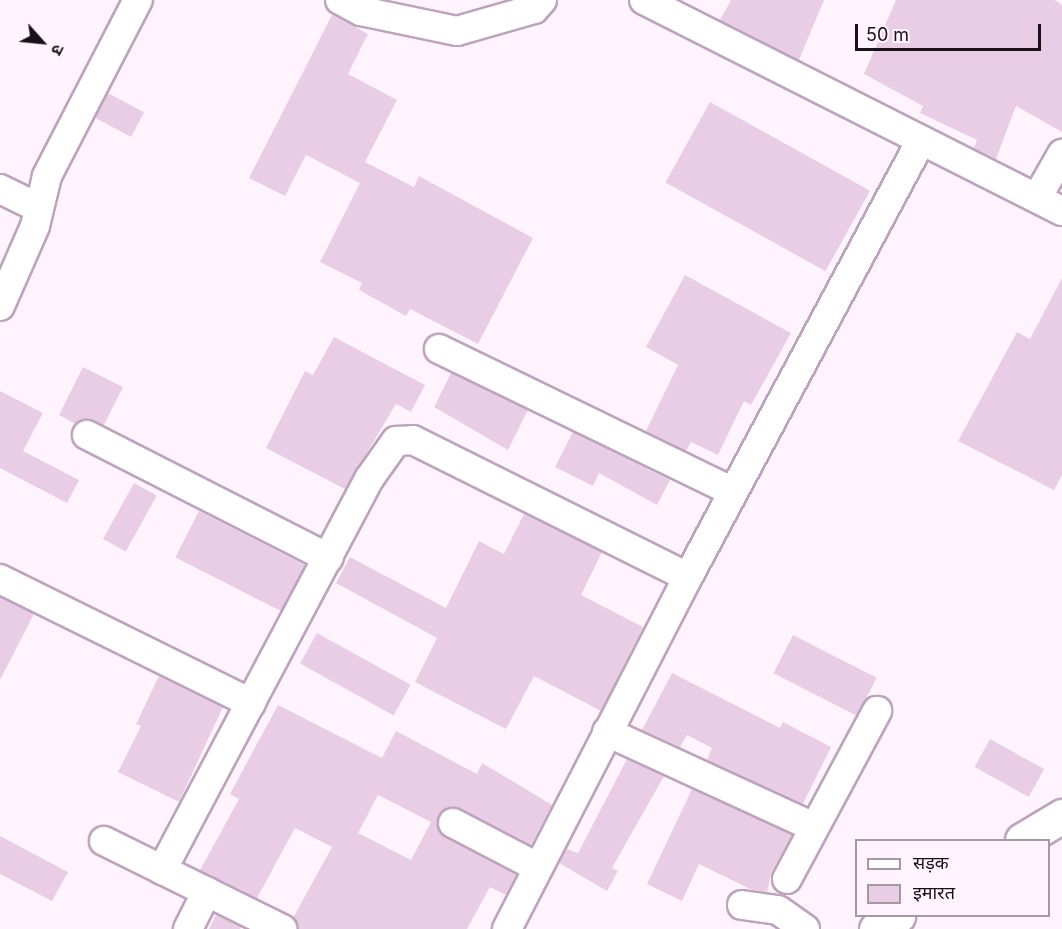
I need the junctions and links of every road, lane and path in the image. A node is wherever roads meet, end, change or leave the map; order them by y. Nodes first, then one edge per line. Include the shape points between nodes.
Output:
1 (138, 0) edge
2 (340, 0) edge
3 (542, 0) edge
4 (644, 0) edge
5 (921, 140) junction
6 (1062, 153) edge
7 (0, 189) edge
8 (1037, 198) junction
9 (39, 208) junction
10 (1062, 211) edge
11 (0, 306) edge
12 (439, 349) dead end
13 (87, 435) dead end
14 (732, 491) junction
15 (328, 558) junction
16 (687, 577) junction
17 (0, 579) edge
18 (251, 703) junction
19 (877, 711) dead end
20 (607, 732) junction
21 (1062, 816) edge
22 (456, 818) dead end
23 (814, 827) junction
24 (1024, 839) edge
25 (104, 841) dead end
26 (540, 862) junction
27 (162, 870) junction
28 (787, 879) dead end
29 (207, 891) junction
30 (742, 905) dead end
31 (895, 917) edge
32 (188, 929) edge
33 (282, 929) edge
34 (507, 929) edge
35 (805, 929) edge
36 (876, 929) edge

1 - 9 street via 47,176
2 - 3 street via 361,11 458,31 534,9
4 - 5 street
5 - 8 street
5 - 14 street
6 - 8 street
7 - 9 street
8 - 10 street
9 - 11 street
12 - 14 street
13 - 15 street
14 - 16 street
15 - 16 street via 369,479 396,441 413,440
15 - 18 street
16 - 20 street
17 - 18 street
18 - 27 street
19 - 23 street
20 - 23 street
20 - 26 street
21 - 24 street
22 - 26 street
23 - 28 street
25 - 27 street
26 - 34 street
27 - 29 street
29 - 32 street
29 - 33 street
30 - 35 street via 778,910
31 - 36 street

